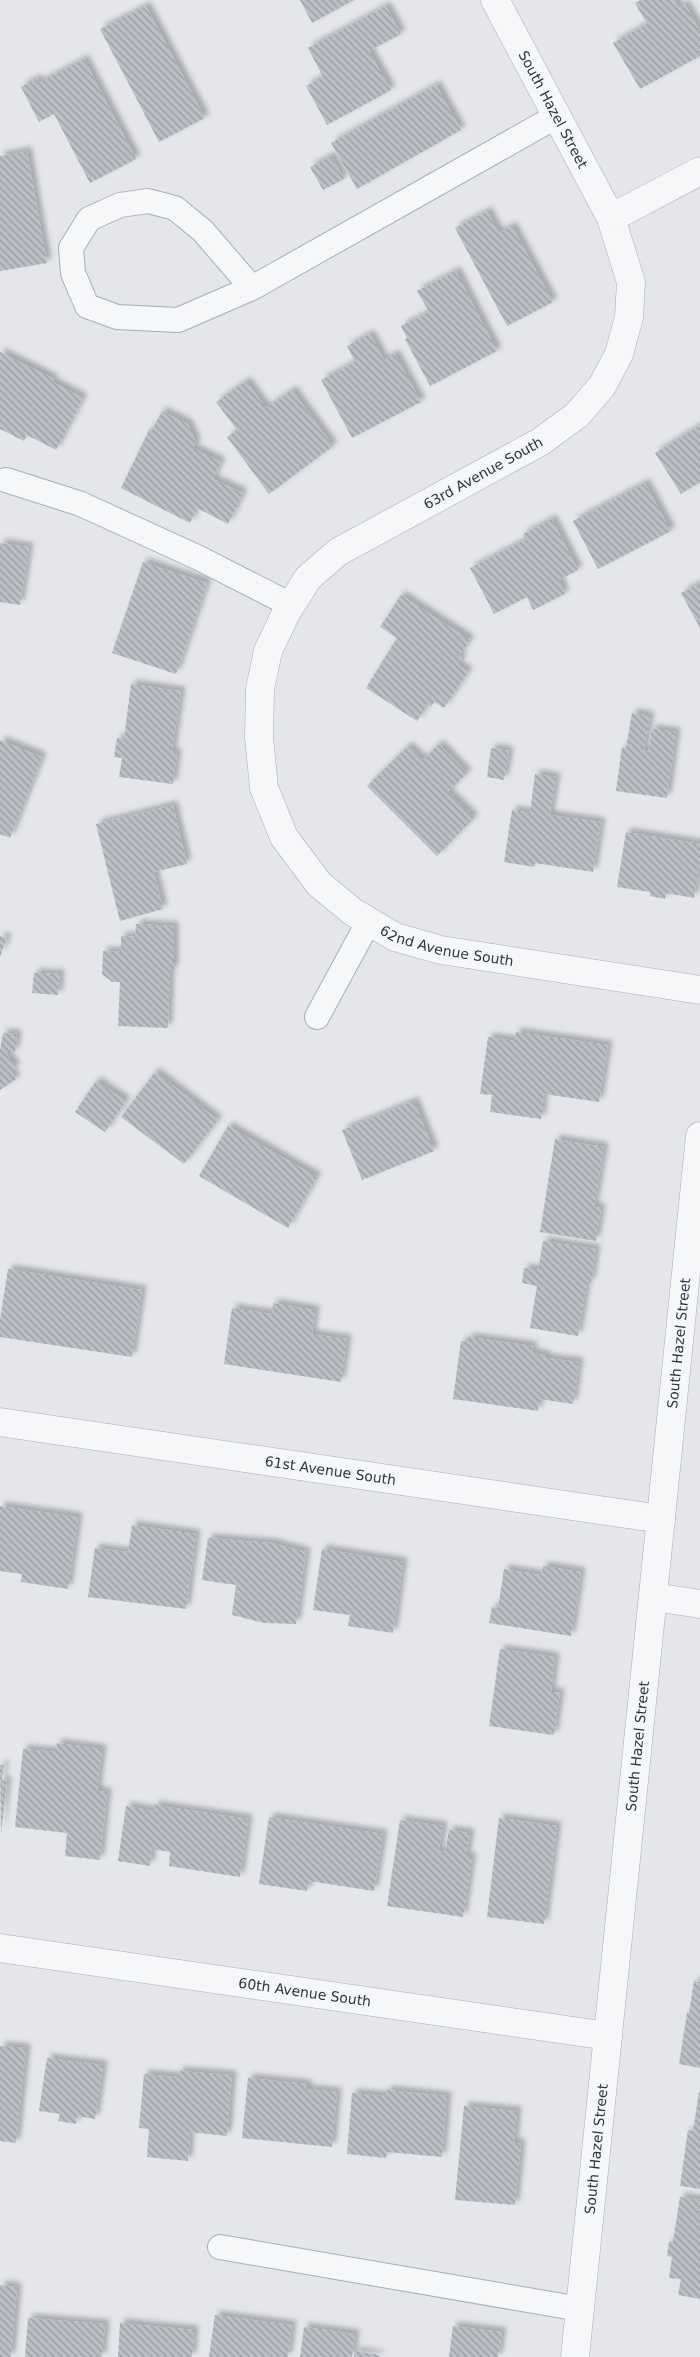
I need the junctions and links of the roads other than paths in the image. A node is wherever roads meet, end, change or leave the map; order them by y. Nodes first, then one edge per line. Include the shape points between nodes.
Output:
1 (495, 0) edge
2 (557, 116) junction
3 (700, 171) edge
4 (611, 218) junction
5 (252, 288) junction
6 (6, 480) dead end
7 (291, 605) junction
8 (264, 788) joint
9 (369, 922) junction
10 (700, 990) edge
11 (317, 1017) dead end
12 (700, 1136) edge
13 (0, 1422) edge
14 (661, 1519) junction
15 (652, 1597) junction
16 (700, 1604) edge
17 (0, 1948) edge
18 (608, 2036) junction
19 (220, 2247) dead end
20 (580, 2309) junction
21 (575, 2357) edge

1 - 2 street, South Hazel Street
2 - 4 street, South Hazel Street
2 - 5 lane
3 - 4 street
4 - 7 street, 63rd Avenue South via 631,282 629,317 619,354 602,386 577,415 540,442 338,552 308,578
5 - 5 lane via 178,320 117,317 87,306 73,274 71,248 89,219 120,205 148,201 176,208 203,231
6 - 7 lane via 81,504
7 - 8 street, 63rd Avenue South via 268,651 260,689 259,737
8 - 9 street, 62nd Avenue South via 284,837 319,884
9 - 10 street, 62nd Avenue South via 395,937 441,950
9 - 11 lane
12 - 14 street, South Hazel Street
13 - 14 street, 61st Avenue South
14 - 15 street, South Hazel Street
15 - 16 street
15 - 18 street, South Hazel Street
17 - 18 street, 60th Avenue South
18 - 20 street, South Hazel Street
19 - 20 lane
20 - 21 street, South Hazel Street

